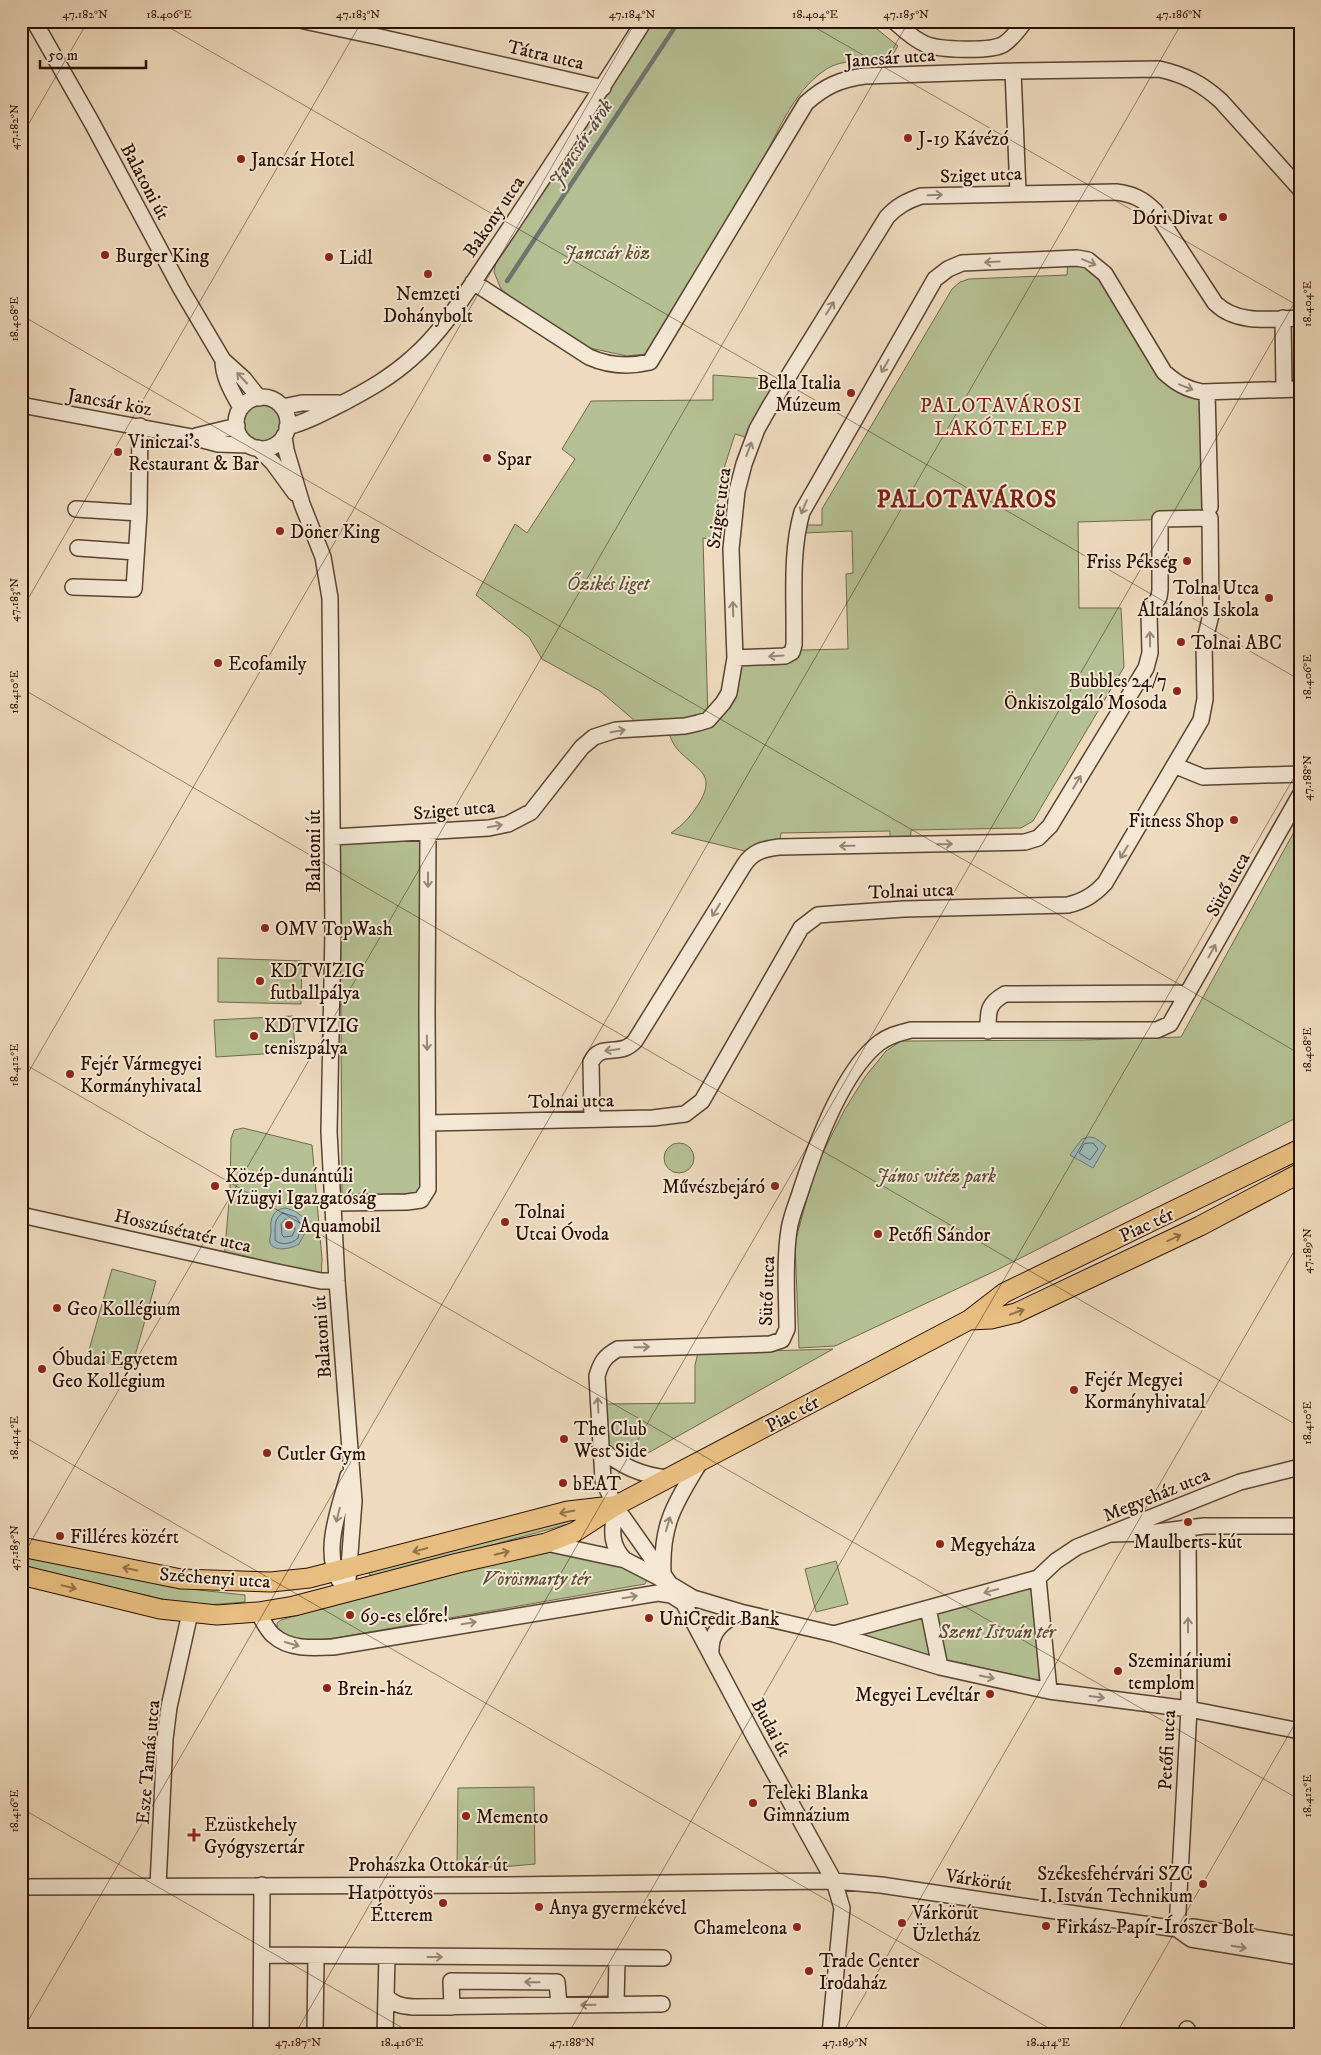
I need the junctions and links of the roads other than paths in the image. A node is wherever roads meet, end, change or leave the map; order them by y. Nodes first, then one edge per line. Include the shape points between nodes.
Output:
1 (34, 21) edge
2 (304, 21) edge
3 (644, 21) edge
4 (894, 21) edge
5 (1025, 21) edge
6 (1013, 71) junction
7 (603, 88) junction
8 (1300, 189) edge
9 (1018, 192) junction
10 (473, 282) junction
11 (1283, 318) junction
12 (1300, 318) edge
13 (223, 360) junction
14 (1300, 389) edge
15 (1284, 390) junction
16 (1207, 392) junction
17 (259, 398) junction
18 (343, 403) junction
19 (21, 405) edge
20 (282, 407) junction
21 (241, 408) junction
22 (140, 426) junction
23 (237, 426) junction
24 (286, 432) junction
25 (192, 437) junction
26 (253, 447) junction
27 (302, 504) junction
28 (76, 509) dead end
29 (139, 513) junction
30 (1210, 513) junction
31 (78, 548) dead end
32 (136, 552) junction
33 (73, 587) dead end
34 (735, 658) junction
35 (1176, 766) junction
36 (1300, 774) edge
37 (1300, 795) edge
38 (428, 832) junction
39 (333, 837) junction
40 (1188, 993) junction
41 (988, 1031) junction
42 (592, 1119) junction
43 (428, 1123) junction
44 (1300, 1139) edge
45 (1300, 1149) edge
46 (1274, 1161) junction
47 (1300, 1173) edge
48 (334, 1203) junction
49 (21, 1215) edge
50 (337, 1281) junction
51 (969, 1320) junction
52 (600, 1448) junction
53 (700, 1462) junction
54 (1300, 1467) edge
55 (669, 1478) junction
56 (615, 1506) junction
57 (1300, 1526) edge
58 (1188, 1528) junction
59 (1112, 1534) junction
60 (546, 1543) junction
61 (21, 1547) edge
62 (625, 1560) junction
63 (342, 1570) junction
64 (663, 1572) junction
65 (21, 1575) edge
66 (1038, 1578) junction
67 (673, 1587) junction
68 (346, 1593) junction
69 (684, 1604) junction
70 (928, 1608) junction
71 (258, 1612) junction
72 (740, 1612) junction
73 (190, 1613) junction
74 (834, 1634) junction
75 (711, 1652) junction
76 (940, 1667) junction
77 (1049, 1691) junction
78 (1189, 1709) junction
79 (1300, 1731) edge
80 (834, 1881) junction
81 (262, 1885) junction
82 (21, 1886) edge
83 (158, 1886) junction
84 (1177, 1929) junction
85 (1300, 1944) edge
86 (262, 1955) junction
87 (316, 1956) junction
88 (387, 1957) junction
89 (1300, 1957) edge
90 (617, 1958) junction
91 (663, 1958) dead end
92 (386, 1996) junction
93 (616, 2004) junction
94 (662, 2004) dead end
95 (559, 2005) junction
96 (452, 2007) junction
97 (261, 2034) edge
98 (315, 2034) edge
99 (385, 2034) edge
100 (830, 2034) edge

1 - 13 street, Balatoni út
2 - 7 street, Tátra utca
3 - 7 street, Bakony utca
4 - 5 street via 925,44 991,49 1003,45
6 - 8 street, Jancsár utca via 1159,69 1180,74 1221,100
6 - 9 street
6 - 10 street, Jancsár utca via 865,76 846,78 819,91 806,102 650,362 606,364 589,357
7 - 10 street, Bakony utca
9 - 11 street, Sziget utca via 1132,194 1155,211 1215,304 1224,312 1244,318
34 -> 9 street, Sziget utca via 731,549 737,491 757,429 774,398 887,217 896,208 921,196
10 - 18 street, Bakony utca via 414,357 390,377
11 - 12 street, Sziget utca
11 - 15 street
17 -> 13 street, Balatoni út
13 - 21 street, Balatoni út via 223,370
14 - 15 street
15 - 16 street
16 - 30 street, Tolnai utca
16 - 34 street via 1186,389 1164,372 1105,274 1088,260 962,263 948,269 935,279 802,512 795,552 792,652 784,656
17 - 20 street via 268,398
17 - 21 street
18 - 20 street, Bakony utca via 302,403
18 - 24 street, Bakony utca
19 - 22 street, Jancsár köz
20 - 24 street via 286,413
21 - 23 street
22 - 25 street, Jancsár köz
22 - 29 street
23 - 25 street, Jancsár köz
23 - 26 street via 243,440
24 - 26 street via 273,446
24 - 27 street, Balatoni út via 286,450
25 - 26 street, Jancsár köz via 218,444
26 - 27 street, Balatoni út via 273,463
27 - 39 street, Balatoni út via 319,542 329,586
28 - 29 street
29 - 32 street
30 - 35 street, Tolnai utca via 1211,615 1204,643 1204,706 1198,728
30 - 42 street via 1160,520 1160,590 1149,613 1150,653 1146,668 1050,826 1038,838 1025,842 779,847 753,854 635,1041 626,1048 594,1056 591,1062
31 - 32 street
32 - 33 street via 134,589
38 -> 34 street, Sziget utca via 489,828 508,824 531,812 582,747 594,737 616,730 685,726 708,720 729,693
35 - 36 street via 1203,776
35 -> 42 street, Tolnai utca via 1106,883 1082,902 818,915 801,928 702,1100 694,1108 671,1117
40 -> 37 street, Sütő utca
38 - 39 street, Sziget utca
38 -> 43 street
39 - 48 street, Balatoni út via 329,1132
40 - 41 street, Sütő utca via 1170,1024 1157,1030
40 - 41 street via 1005,994 988,1010
52 -> 41 street, Sütő utca via 597,1376 600,1363 608,1354 632,1347 770,1344 784,1338 787,1329 788,1241 794,1210 831,1113 868,1053 881,1042 911,1030
42 - 43 street, Tolnai utca
43 - 48 street via 428,1189 421,1200
44 - 46 street
45 - 46 main road, Piac tér
46 - 51 main road, Piac tér via 1004,1293
51 -> 47 main road, Piac tér via 1016,1313 1200,1226
48 - 50 street, Balatoni út
49 - 50 street, Hosszúsétatér utca via 277,1272
50 - 63 street, Balatoni út via 354,1501
51 - 53 main road, Piac tér
52 - 55 street via 631,1470
52 - 56 street, Sütő utca via 603,1480
53 - 55 main road, Piac tér
64 -> 53 street via 668,1519
54 - 59 street, Megyeház utca via 1240,1482
55 - 56 main road, Piac tér
56 - 60 main road via 575,1532
56 - 62 street via 612,1540
56 -> 63 main road via 568,1511
56 - 64 street, Budai út
57 - 58 street
58 - 59 street
78 -> 58 street, Petőfi utca
59 - 66 street, Megyeház utca via 1077,1547
60 - 62 street, Budai út
68 -> 60 main road
63 -> 61 main road, Széchenyi utca via 271,1582 181,1579
62 - 67 street, Budai út
63 - 68 street, Balatoni út
64 - 67 street, Budai út
65 -> 73 main road, Széchenyi utca via 160,1609
66 -> 70 street
66 - 77 street
67 - 69 street, Budai út
67 - 72 street via 692,1598
68 - 71 main road, Széchenyi utca
71 -> 69 street via 272,1635 288,1644 309,1648 333,1647 658,1593 671,1595
69 - 75 street, Budai út
70 - 74 street
70 - 76 street
71 - 73 main road, Széchenyi utca
72 - 74 street
72 - 75 street via 718,1628
73 - 83 street, Esze Tamás utca via 165,1739
74 - 76 street
75 - 80 street, Budai út
76 -> 77 street
77 -> 78 street
78 - 79 street
78 - 84 street, Petőfi utca
80 - 81 street, Prohászka Ottokár út
80 - 84 street, Várkörút via 881,1885
80 - 100 street, Budai út via 842,1908
81 - 83 street, Prohászka Ottokár út
81 - 86 street
82 - 83 street, Prohászka Ottokár út
84 - 85 street, Várkörút via 1194,1927
84 -> 89 street, Várkörút via 1191,1939
86 - 87 street
86 - 97 street
87 - 88 street
87 - 98 street
88 -> 90 street
88 - 92 street
90 - 91 street
90 - 93 street
92 - 96 street via 401,2006
92 - 99 street
93 - 94 street
93 -> 95 street
95 - 96 street
95 -> 96 street via 558,1982 451,1981

